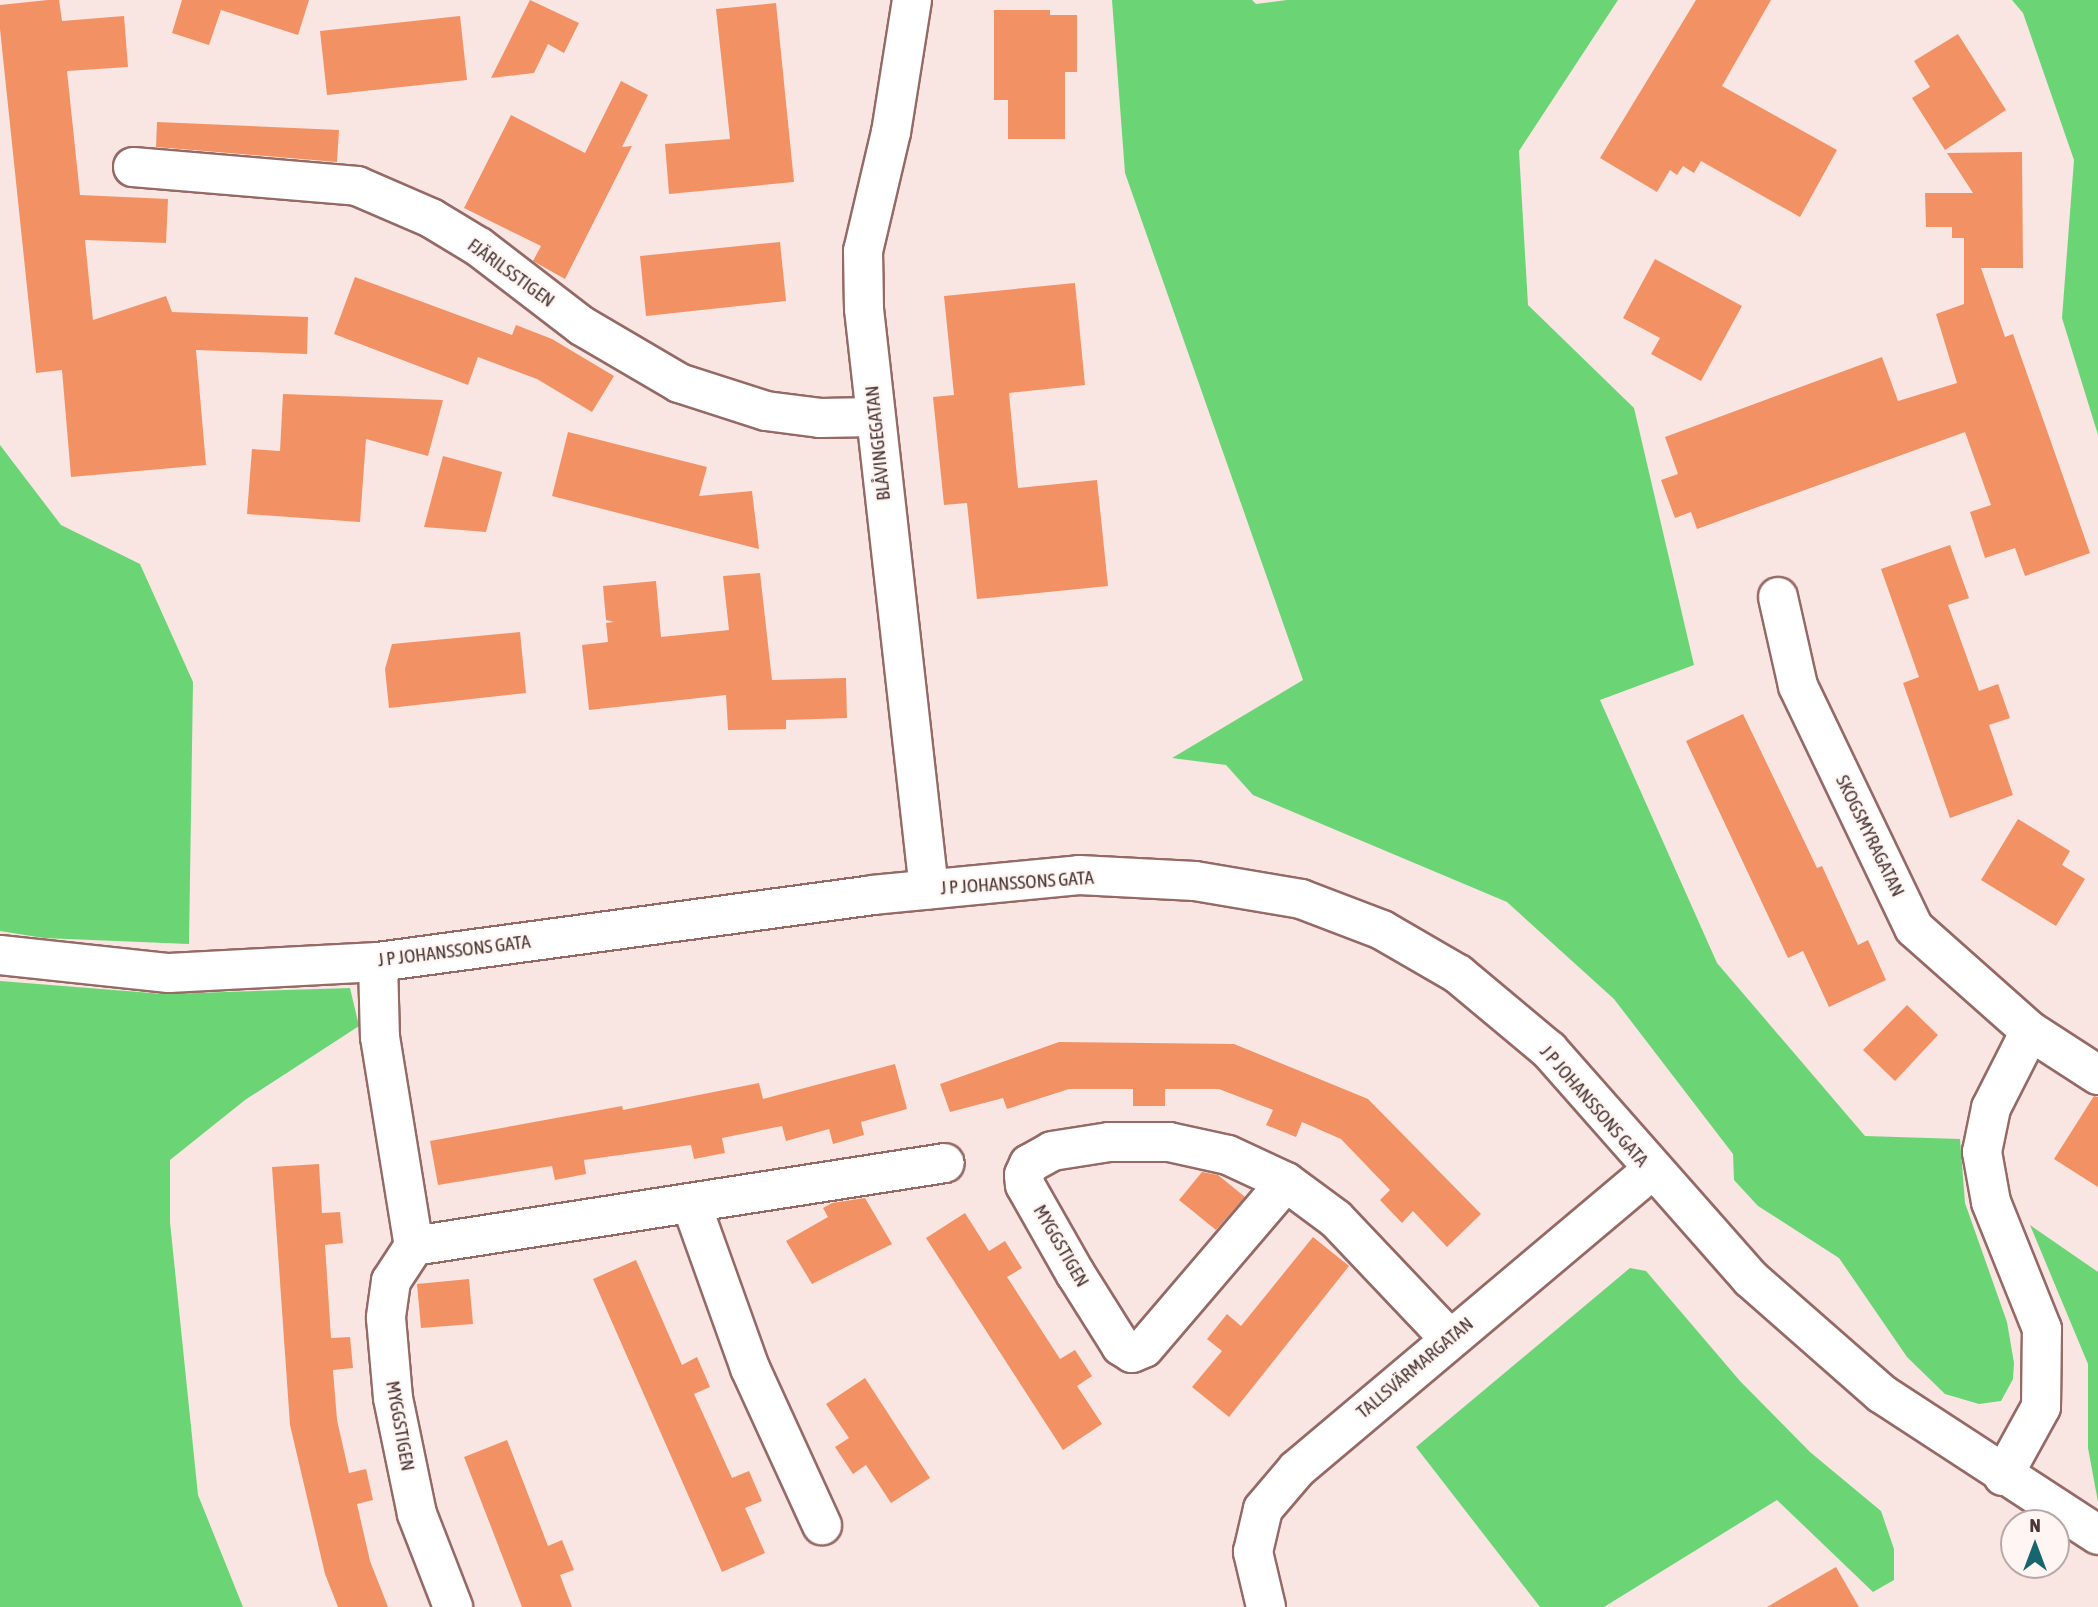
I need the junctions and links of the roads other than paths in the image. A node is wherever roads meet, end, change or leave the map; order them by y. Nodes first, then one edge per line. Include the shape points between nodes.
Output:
1 (912, 0) edge
2 (133, 167) dead end
3 (875, 417) junction
4 (1778, 597) dead end
5 (929, 889) junction
6 (0, 954) edge
7 (378, 962) junction
8 (2030, 1031) junction
9 (2098, 1075) edge
10 (945, 1163) dead end
11 (1651, 1171) junction
12 (1286, 1182) junction
13 (692, 1206) junction
14 (414, 1246) junction
15 (1449, 1338) junction
16 (2003, 1476) junction
17 (822, 1525) dead end
18 (2098, 1535) edge
19 (453, 1607) edge
20 (1266, 1607) edge

1 - 3 street, BLÅVINGEGATAN via 891,132 863,251
2 - 3 street, FJÄRILSSTIGEN via 357,186 420,213 479,247 582,326 678,383 766,411 820,418
3 - 5 street, BLÅVINGEGATAN
4 - 8 street, SKOGSMYRAGATAN via 1798,685 1914,928
5 - 7 street, J P JOHANSSONS GATA
5 - 11 street, J P JOHANSSONS GATA via 1079,875 1195,881 1301,899 1382,930 1458,974 1549,1050
6 - 7 street, J P JOHANSSONS GATA via 169,973
7 - 14 street via 380,1037
8 - 9 street, SKOGSMYRAGATAN
8 - 16 street via 1991,1108 1982,1152 1991,1202 2042,1329 2041,1408
10 - 13 street
11 - 15 street, TALLSVÄRMARGATAN
11 - 16 street, J P JOHANSSONS GATA via 1751,1279 1882,1394
12 - 12 street, MYGGSTIGEN via 1228,1155 1168,1142 1109,1142 1052,1151 1029,1164 1024,1175 1075,1273 1121,1346 1132,1353 1144,1348
12 - 15 street, MYGGSTIGEN via 1336,1219
13 - 14 street
13 - 17 street via 750,1368
14 - 19 street, MYGGSTIGEN via 391,1281 386,1318 393,1398 417,1514
15 - 20 street, TALLSVÄRMARGATAN via 1297,1469 1263,1509 1253,1552
16 - 18 street, J P JOHANSSONS GATA

